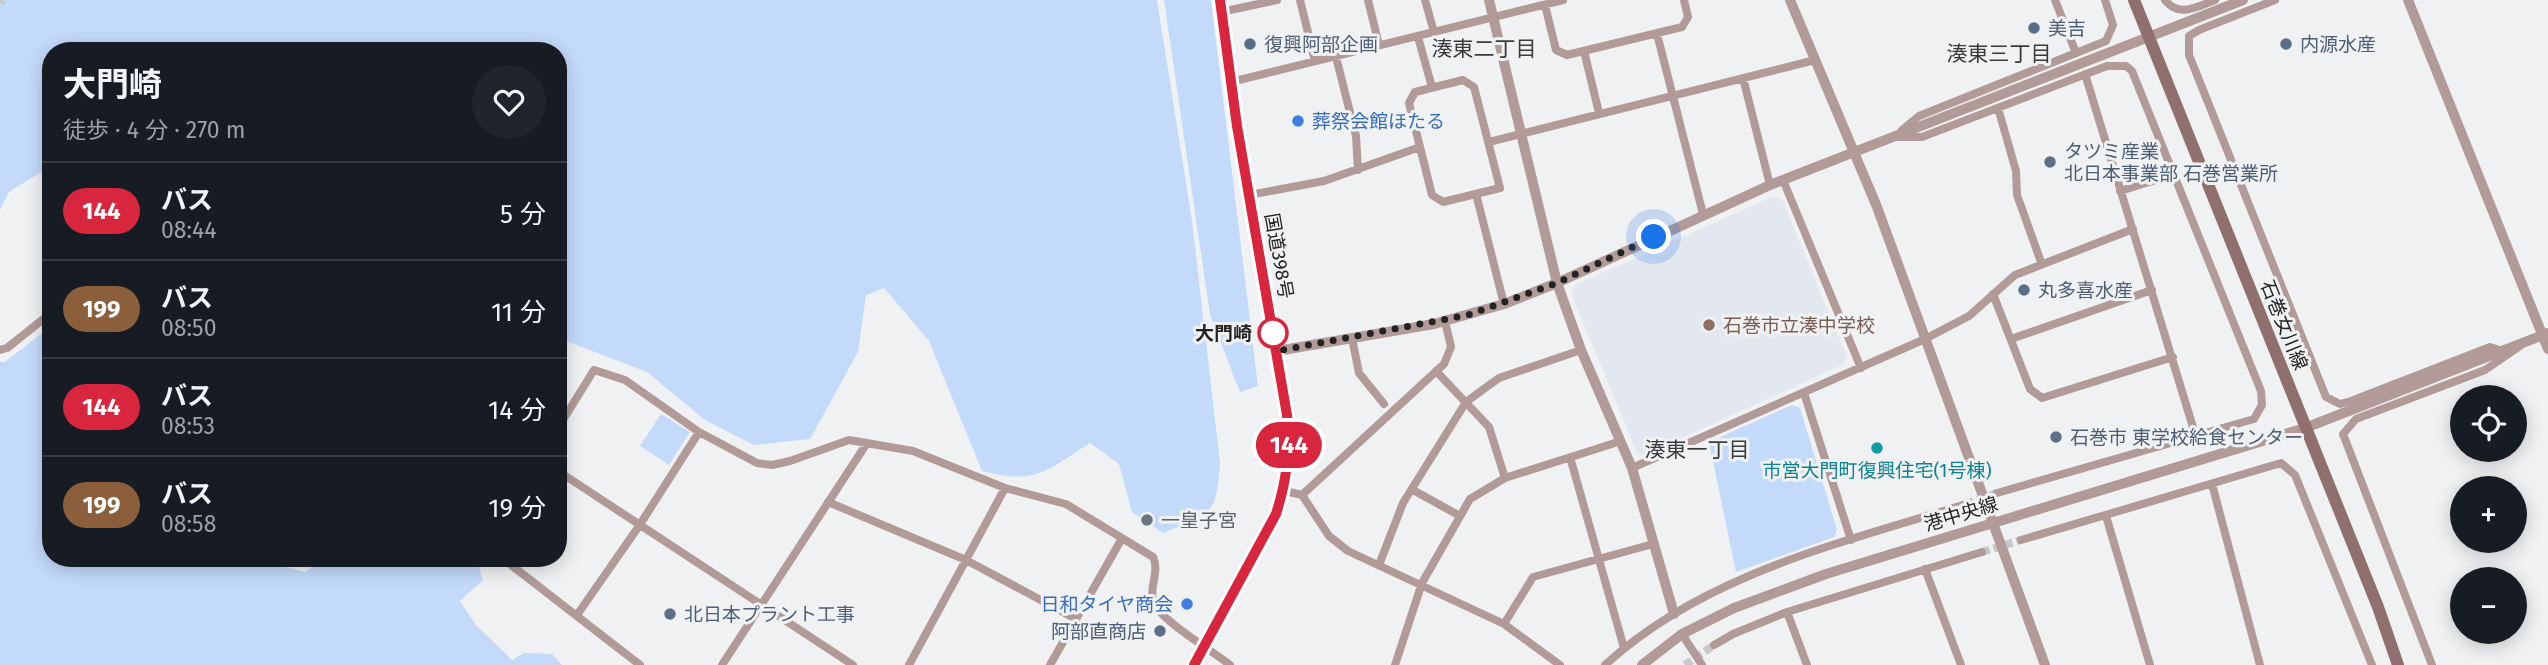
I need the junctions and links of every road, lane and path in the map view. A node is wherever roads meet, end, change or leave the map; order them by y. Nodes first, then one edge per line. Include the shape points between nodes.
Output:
1 (1277, 0) edge
2 (1300, 0) edge
3 (1368, 0) edge
4 (1426, 0) edge
5 (1489, 0) edge
6 (1563, 0) edge
7 (1684, 0) edge
8 (1790, 0) edge
9 (2055, 0) edge
10 (2105, 0) edge
11 (2134, 0) edge
12 (2165, 0) edge
13 (2215, 0) edge
14 (2243, 0) edge
15 (2275, 0) edge
16 (2408, 0) edge
17 (1545, 5) junction
18 (1221, 6) edge
19 (1492, 19) junction
20 (1434, 32) junction
21 (1657, 34) junction
22 (1418, 37) junction
23 (2148, 37) junction
24 (1379, 45) junction
25 (1584, 51) junction
26 (2076, 53) junction
27 (1336, 57) junction
28 (1815, 60) junction
29 (1315, 61) junction
30 (2085, 75) junction
31 (1742, 78) junction
32 (1231, 82) junction
33 (1432, 87) junction
34 (1672, 96) junction
35 (1998, 108) junction
36 (1599, 113) junction
37 (1521, 133) junction
38 (1894, 137) junction
39 (1489, 142) junction
40 (1420, 147) junction
41 (1855, 153) junction
42 (1358, 170) junction
43 (2172, 175) junction
44 (1783, 180) junction
45 (1770, 184) junction
46 (2120, 191) junction
47 (1476, 194) junction
48 (1249, 195) junction
49 (1703, 214) junction
50 (2133, 229) junction
51 (2041, 262) junction
52 (1557, 283) junction
53 (2152, 290) junction
54 (1993, 294) junction
55 (1504, 304) junction
56 (42, 320) edge
57 (1445, 321) junction
58 (2545, 334) edge
59 (1352, 338) junction
60 (1925, 339) junction
61 (2011, 339) junction
62 (2525, 342) junction
63 (0, 349) edge
64 (2548, 349) edge
65 (1581, 350) junction
66 (1277, 351) junction
67 (2502, 351) junction
68 (2173, 357) junction
69 (1861, 368) junction
70 (1436, 371) junction
71 (1804, 393) junction
72 (1466, 402) junction
73 (1384, 404) dead end
74 (567, 414) edge
75 (2305, 428) junction
76 (699, 432) junction
77 (2196, 437) junction
78 (1621, 441) junction
79 (867, 443) junction
80 (1570, 457) junction
81 (1632, 468) junction
82 (567, 477) edge
83 (1505, 478) junction
84 (2212, 484) junction
85 (1005, 488) junction
86 (1413, 490) junction
87 (1285, 491) junction
88 (1997, 493) tunnel mouth
89 (1302, 495) junction
90 (828, 502) junction
91 (1966, 504) tunnel mouth
92 (1460, 516) junction
93 (2106, 516) junction
94 (1993, 523) junction
95 (639, 526) junction
96 (1121, 540) junction
97 (1850, 540) junction
98 (2021, 540) tunnel mouth
99 (1653, 544) junction
100 (1982, 552) tunnel mouth
101 (966, 560) junction
102 (1598, 560) junction
103 (1379, 565) junction
104 (514, 567) edge
105 (1925, 569) junction
106 (1422, 583) junction
107 (762, 605) junction
108 (1787, 612) junction
109 (1674, 614) junction
110 (577, 615) junction
111 (1076, 619) junction
112 (1504, 624) junction
113 (1682, 634) junction
114 (1205, 645) junction
115 (1714, 645) tunnel mouth
116 (1624, 648) junction
117 (2257, 664) edge
118 (640, 665) edge
119 (722, 665) edge
120 (853, 665) edge
121 (909, 665) edge
122 (1050, 665) edge
123 (1194, 665) edge
124 (1230, 665) edge
125 (1395, 665) edge
126 (1560, 665) edge
127 (1605, 665) edge
128 (1642, 665) edge
129 (1702, 665) edge
130 (1807, 665) edge
131 (1961, 665) edge
132 (2045, 665) edge
133 (2150, 665) edge
134 (2372, 665) edge
135 (2398, 665) edge
136 (2432, 665) edge

1 - 18 street
2 - 29 street
3 - 24 street
4 - 20 street
5 - 19 street
6 - 17 street
7 - 21 street via 1688,17 1682,27
8 - 28 street
9 - 26 street
10 - 26 street via 2112,33 2106,41
11 - 23 main road, 石巻女川線
12 - 13 street via 2171,8 2184,11
14 - 23 street
15 - 67 street via 2199,30 2189,36 2187,44 2326,397 2340,404 2490,347
16 - 58 street
17 - 19 street
17 - 25 street via 1556,50 1567,55
18 - 32 highway, 国道398号
19 - 20 street
19 - 37 street
20 - 22 street
21 - 25 street
21 - 34 street
22 - 24 street
22 - 33 street
23 - 38 street
23 - 75 main road, 石巻女川線
24 - 27 street
25 - 36 street
26 - 38 street via 1919,117
27 - 29 street
27 - 42 street via 1356,136
28 - 31 street
28 - 41 street
29 - 32 street
30 - 35 street
30 - 43 street via 2121,64 2132,72
30 - 46 street
31 - 34 street
31 - 45 street
32 - 48 highway, 国道398号
33 - 39 street via 1463,80 1474,87
33 - 40 street via 1415,92 1409,103
34 - 36 street
34 - 49 street
35 - 38 street via 1922,137
35 - 51 street via 2018,195
36 - 37 street
37 - 39 street
37 - 52 street
38 - 41 street
39 - 47 street via 1500,188
40 - 42 street
40 - 47 street via 1432,195 1443,202
41 - 44 street
41 - 60 street
42 - 48 street
43 - 46 street
43 - 77 street via 2263,398 2260,413 2253,419
44 - 45 street
44 - 69 street
45 - 49 street
46 - 50 street
47 - 55 street
48 - 66 highway, 国道398号
49 - 52 street
50 - 51 street
50 - 53 street
51 - 54 street via 2015,275
52 - 55 street
52 - 65 street
53 - 61 street
53 - 68 street
54 - 60 street via 1969,316
54 - 61 street
55 - 57 street
56 - 63 street
57 - 59 street
57 - 70 street via 1451,348
58 - 62 street, 港中央線
58 - 64 street
59 - 66 street
59 - 73 street via 1359,373
60 - 69 street
60 - 94 street
61 - 68 street via 2030,389 2042,398
62 - 67 street, 港中央線
62 - 136 street via 2485,370 2357,419 2343,433
65 - 72 street via 1499,378
65 - 78 street
66 - 87 highway, 国道398号 via 1290,453
67 - 75 street, 港中央線
68 - 77 street
69 - 71 street
70 - 72 street
70 - 89 street
71 - 81 street
71 - 97 street
72 - 83 street via 1489,427
72 - 86 street
74 - 76 street via 594,370 625,380
75 - 94 street, 港中央線
75 - 135 main road, 石巻女川線
76 - 79 street via 743,458 772,465 849,440
76 - 95 street
77 - 88 street
78 - 80 street
78 - 81 street
79 - 85 street via 914,451
79 - 90 street
80 - 83 street
80 - 102 street
81 - 99 street
82 - 95 street
83 - 92 street via 1477,493
84 - 93 street
84 - 117 street
84 - 134 street via 2274,464 2288,467 2322,536
85 - 96 street via 1066,504
85 - 101 street
86 - 92 street
86 - 103 street via 1403,503
87 - 89 street
87 - 114 highway, 国道398号 via 1270,528
89 - 103 street via 1329,536
90 - 101 street
90 - 107 street
91 - 97 street
92 - 106 street
93 - 98 street
93 - 133 street
94 - 113 street, 港中央線 via 1826,574 1734,608
94 - 132 street
95 - 107 street
95 - 110 street
96 - 111 street
96 - 114 street via 1156,562 1152,596 1157,611
97 - 109 street via 1752,575
99 - 102 street
99 - 109 street
100 - 105 street
101 - 111 street
101 - 121 street
102 - 112 street via 1534,577
102 - 116 street
103 - 106 street
104 - 110 street
105 - 108 street
105 - 131 street
106 - 112 street
106 - 125 street
107 - 119 street
107 - 120 street
108 - 115 street
108 - 130 street
109 - 116 street
110 - 118 street
111 - 122 street
112 - 126 street
113 - 128 street, 港中央線
113 - 129 street
114 - 123 highway, 国道398号
114 - 124 street
116 - 127 street

